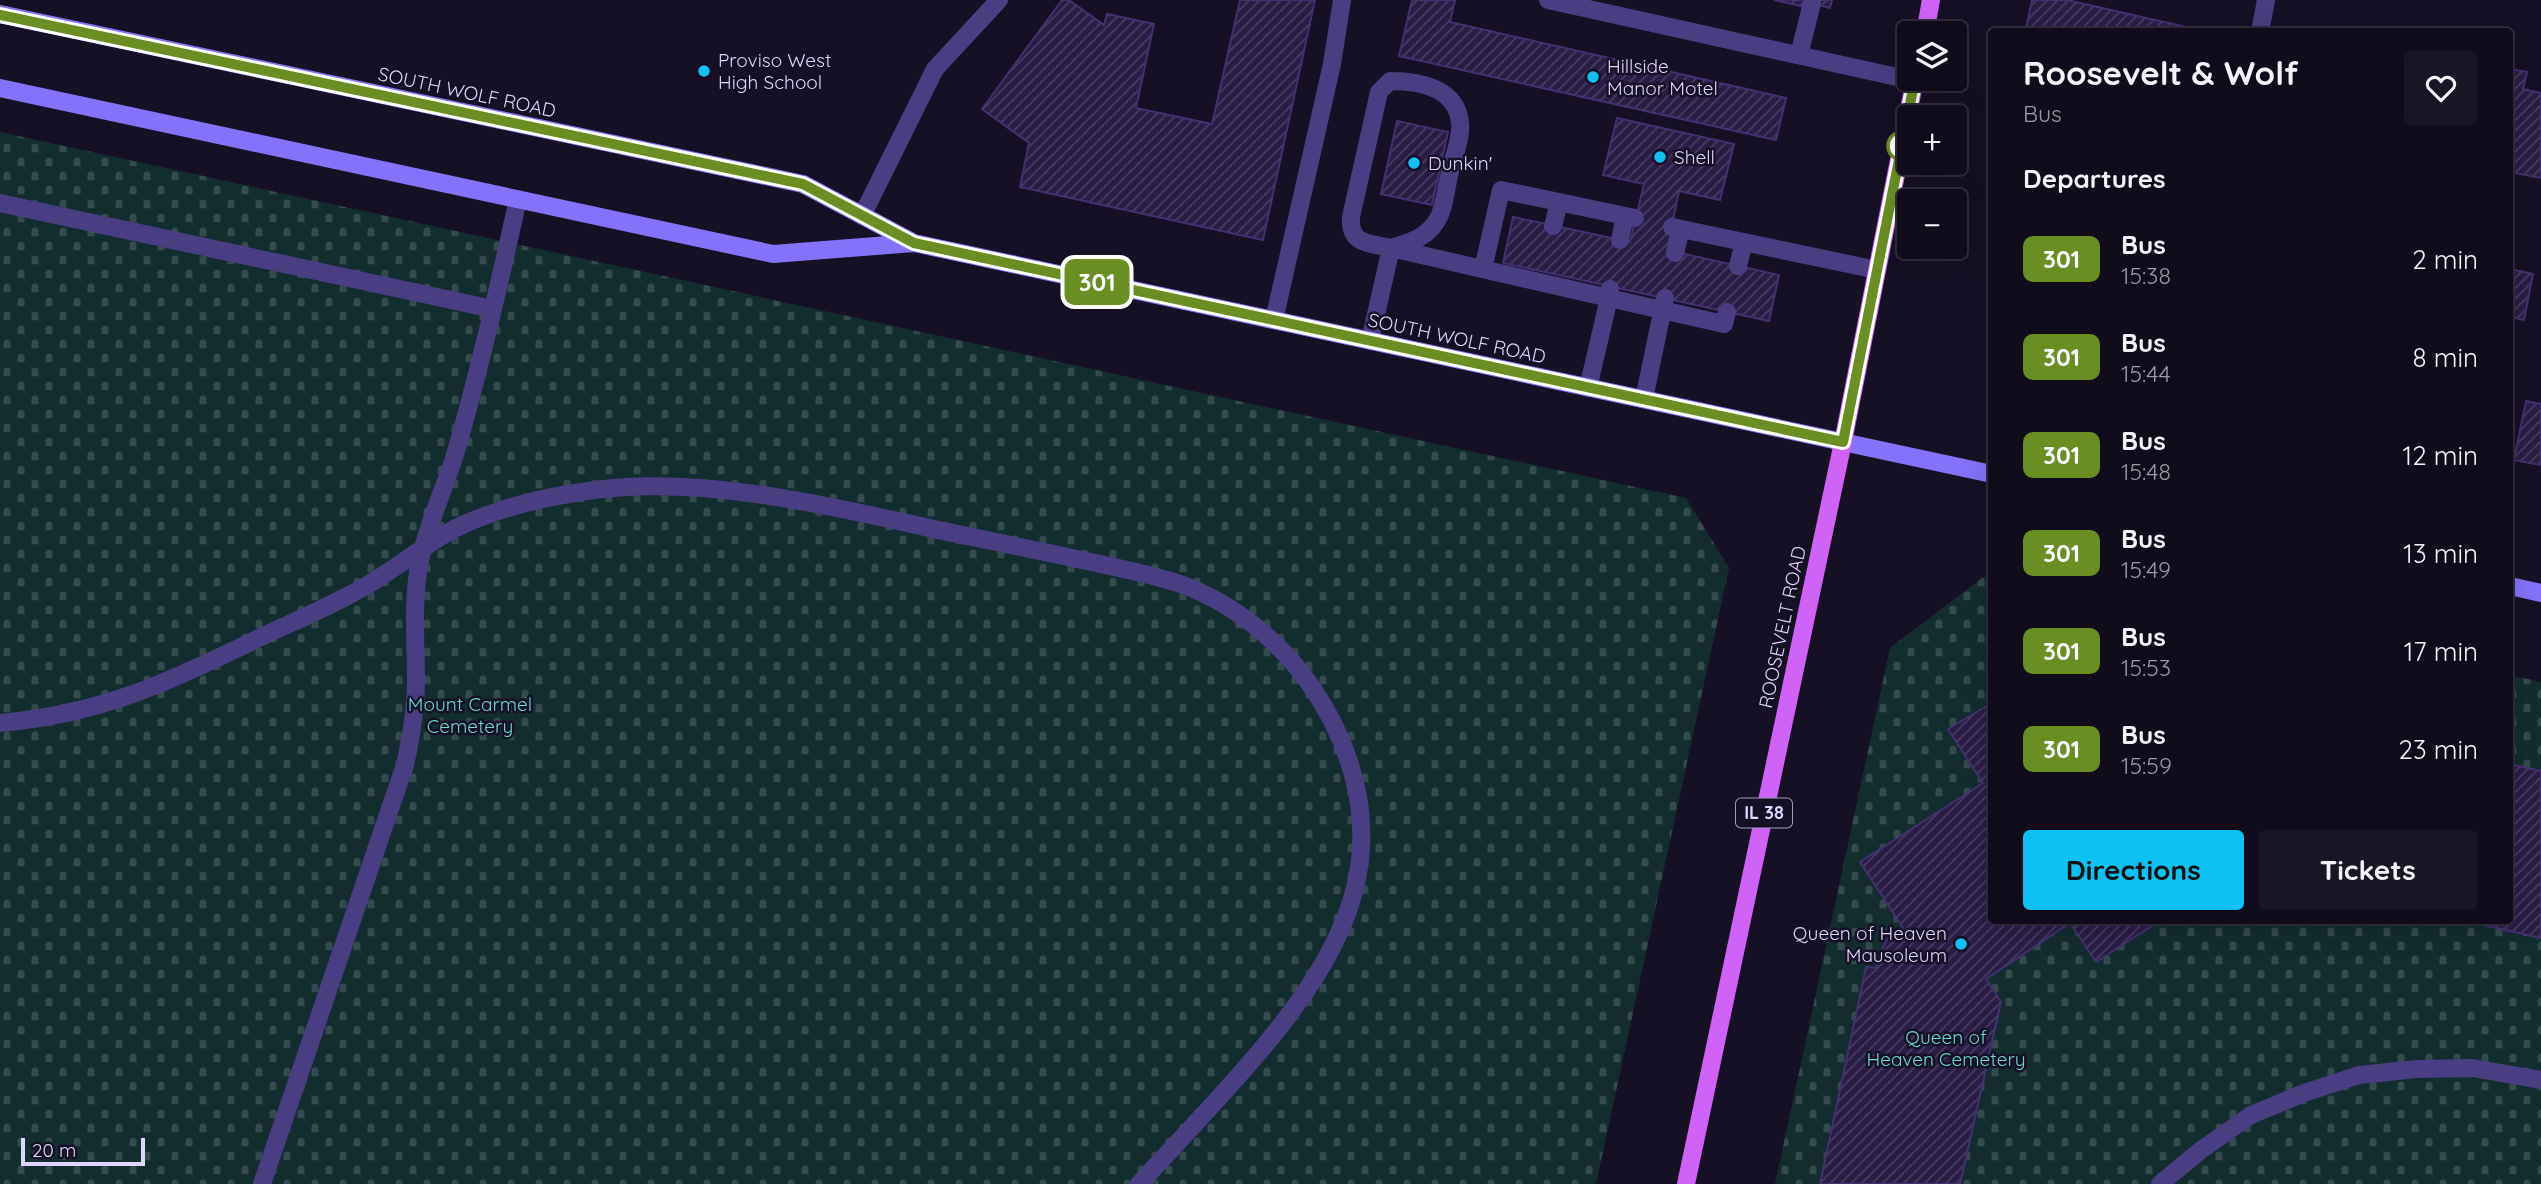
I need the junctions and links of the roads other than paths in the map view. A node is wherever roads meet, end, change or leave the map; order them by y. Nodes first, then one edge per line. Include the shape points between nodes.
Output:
1 (999, 0) edge
2 (1342, 0) edge
3 (1548, 0) edge
4 (1931, 0) edge
5 (2266, 0) edge
6 (1812, 4) dead end
7 (0, 15) edge
8 (1927, 21) edge
9 (2261, 28) edge
10 (1799, 55) junction
11 (1897, 76) edge
12 (0, 88) edge
13 (1913, 91) edge
14 (518, 199) junction
15 (0, 203) edge
16 (1559, 203) junction
17 (862, 216) junction
18 (1553, 226) dead end
19 (1620, 240) dead end
20 (1744, 242) junction
21 (914, 243) junction
22 (1391, 248) junction
23 (1675, 253) dead end
24 (1738, 266) dead end
25 (1483, 269) junction
26 (1877, 270) junction
27 (1609, 292) junction
28 (1663, 304) junction
29 (494, 309) junction
30 (1727, 312) dead end
31 (1274, 320) junction
32 (1370, 341) junction
33 (1588, 388) junction
34 (1644, 399) junction
35 (1843, 442) junction
36 (1988, 473) edge
37 (423, 548) junction
38 (2513, 587) edge
39 (2541, 593) edge
40 (0, 723) edge
41 (2541, 1080) edge
42 (262, 1184) edge
43 (1139, 1184) edge
44 (1686, 1184) edge
45 (2160, 1184) edge

1 - 17 lane via 935,69
2 - 31 lane via 1332,64
3 - 10 lane
4 - 8 main road
5 - 9 lane
6 - 10 lane
7 - 17 main road, SOUTH WOLF ROAD via 803,184
10 - 11 lane
12 - 14 main road, SOUTH WOLF ROAD
13 - 26 main road, ROOSEVELT ROAD / IL 38
14 - 21 main road, SOUTH WOLF ROAD via 773,254
14 - 29 lane
15 - 29 lane
16 - 18 lane
16 - 19 lane via 1630,217
16 - 25 lane via 1501,190
17 - 21 main road, SOUTH WOLF ROAD
20 - 23 lane via 1676,228
20 - 24 lane
20 - 26 lane
21 - 31 main road, SOUTH WOLF ROAD
22 - 22 lane via 1421,239 1438,220 1461,125 1448,95 1405,81 1390,81 1379,92 1350,228 1356,239
22 - 25 lane
22 - 32 lane
25 - 27 lane
26 - 35 main road, ROOSEVELT ROAD / IL 38
27 - 28 lane
27 - 33 lane
28 - 30 lane via 1724,324
28 - 34 lane
29 - 37 lane via 454,456
31 - 32 main road, SOUTH WOLF ROAD
32 - 33 main road, SOUTH WOLF ROAD
33 - 34 main road, SOUTH WOLF ROAD
34 - 35 main road, SOUTH WOLF ROAD
35 - 36 main road, SOUTH WOLF ROAD
35 - 44 main road, ROOSEVELT ROAD / IL 38
37 - 40 lane via 353,593 161,685 86,710
37 - 42 lane via 416,582 413,727 405,765
37 - 43 lane via 458,527 545,499 623,487 704,488 800,501 1156,576 1192,588 1256,626 1307,677 1343,744 1363,822 1354,897 1323,967 1301,1000 1231,1085
38 - 39 main road
41 - 45 lane via 2472,1068 2359,1075 2251,1115

